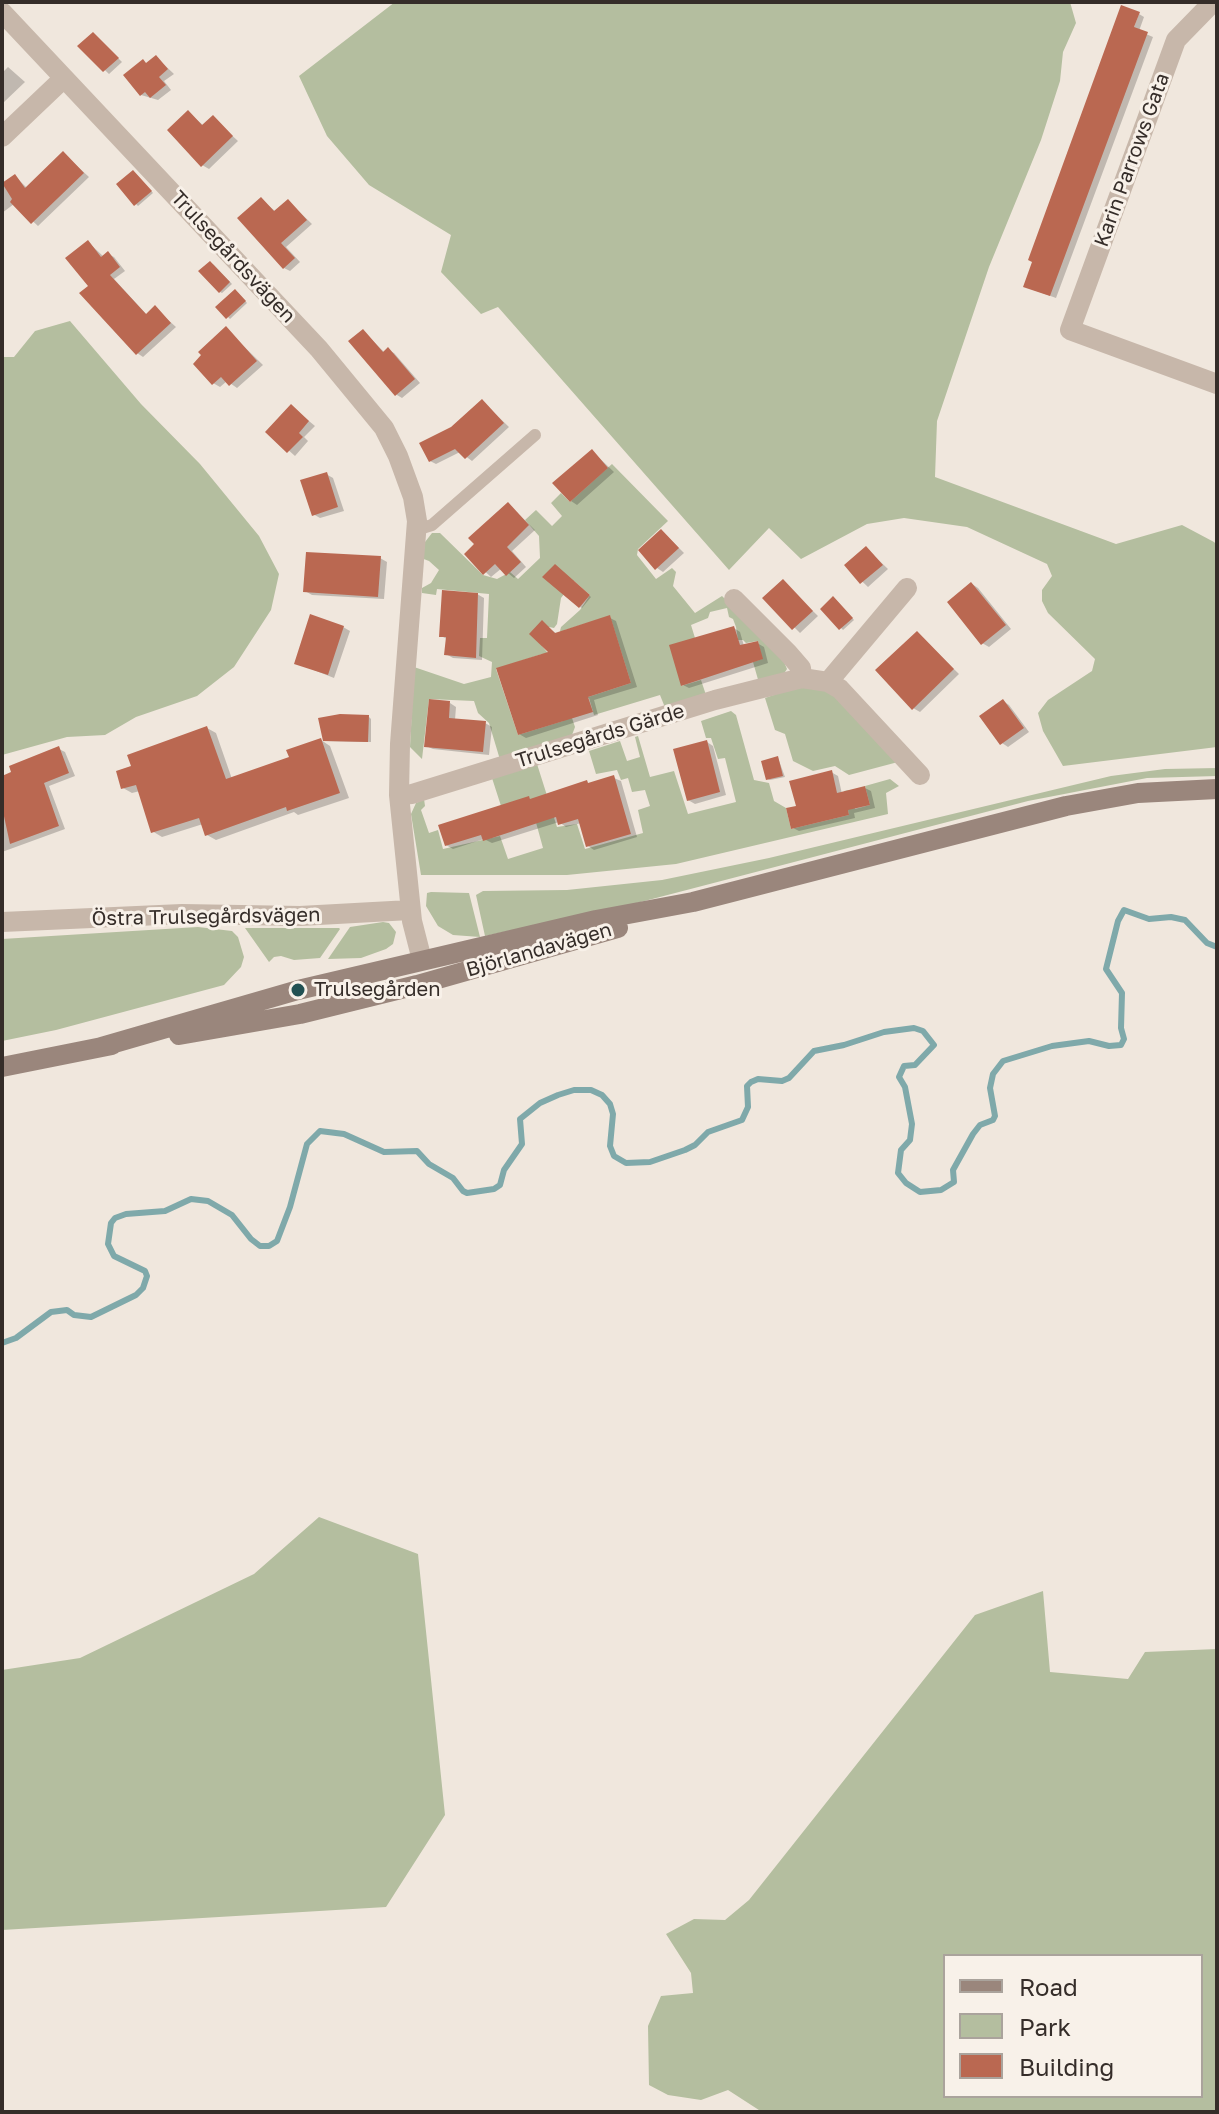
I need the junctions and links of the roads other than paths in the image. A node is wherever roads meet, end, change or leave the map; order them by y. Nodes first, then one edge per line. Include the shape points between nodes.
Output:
1 (1213, 2) edge
2 (2, 12) edge
3 (64, 78) junction
4 (2, 137) edge
5 (1217, 384) edge
6 (535, 435) dead end
7 (416, 530) junction
8 (907, 588) dead end
9 (734, 599) dead end
10 (802, 678) junction
11 (828, 682) junction
12 (920, 775) dead end
13 (1217, 789) edge
14 (399, 795) junction
15 (693, 902) junction
16 (410, 910) junction
17 (2, 922) edge
18 (422, 960) junction
19 (429, 982) junction
20 (101, 1047) junction
21 (2, 1067) edge

1 - 5 street, Karin Parrows Gata via 1176,40 1070,330
2 - 3 street, Trulsegårdsvägen
3 - 4 street
3 - 7 street, Trulsegårdsvägen via 319,349 384,428 410,488
6 - 7 lane via 432,525
7 - 14 street, Trulsegårdsvägen
8 - 11 street
9 - 10 street via 795,661
10 - 11 street, Trulsegårds Gärde
10 - 14 street, Trulsegårds Gärde
11 - 12 street
13 - 15 street, Björlandavägen via 1138,793 1066,806
14 - 16 street, Trulsegårdsvägen
15 - 18 street, Björlandavägen
15 - 19 street, Björlandavägen
16 - 17 street, Östra Trulsegårdsvägen
16 - 18 street, Trulsegårdsvägen
18 - 19 street
18 - 20 street, Björlandavägen
19 - 20 street, Björlandavägen via 243,1026
20 - 21 street, Björlandavägen

